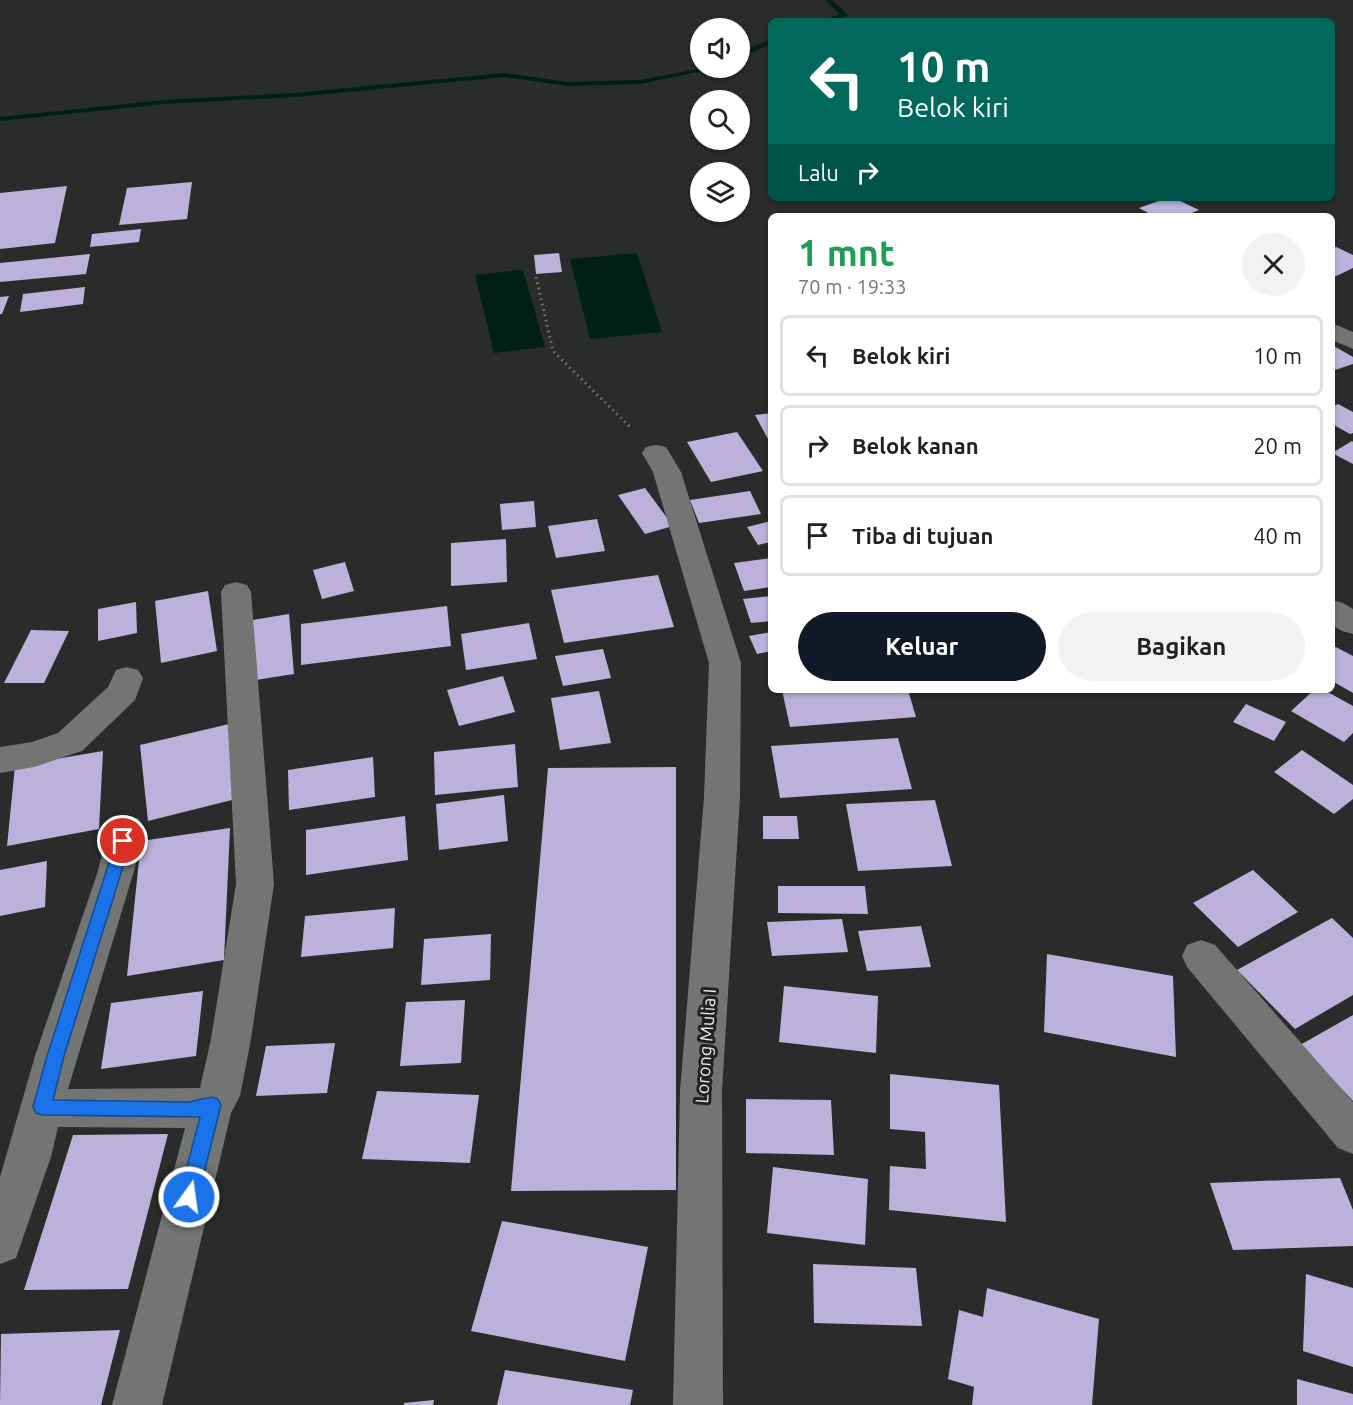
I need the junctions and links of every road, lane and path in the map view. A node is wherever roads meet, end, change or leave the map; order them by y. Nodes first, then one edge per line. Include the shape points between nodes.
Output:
1 (536, 277) dead end
2 (1335, 332) edge
3 (1353, 342) edge
4 (656, 453) joint
5 (236, 592) dead end
6 (1335, 612) edge
7 (1353, 624) edge
8 (127, 678) dead end
9 (0, 760) edge
10 (126, 829) dead end
11 (1201, 956) dead end
12 (212, 1105) junction
13 (42, 1107) junction
14 (1353, 1134) edge
15 (0, 1242) edge
16 (137, 1405) edge
17 (698, 1405) edge

1 - 4 path via 553,351
2 - 3 street
4 - 17 street, Lorong Mulia I via 667,472 724,663 722,797 701,1091
5 - 12 street via 255,884 231,1039 219,1096
6 - 7 street
8 - 9 street via 123,692 70,742
10 - 13 street
11 - 14 street
12 - 13 street via 189,1110
12 - 16 street
13 - 15 street

